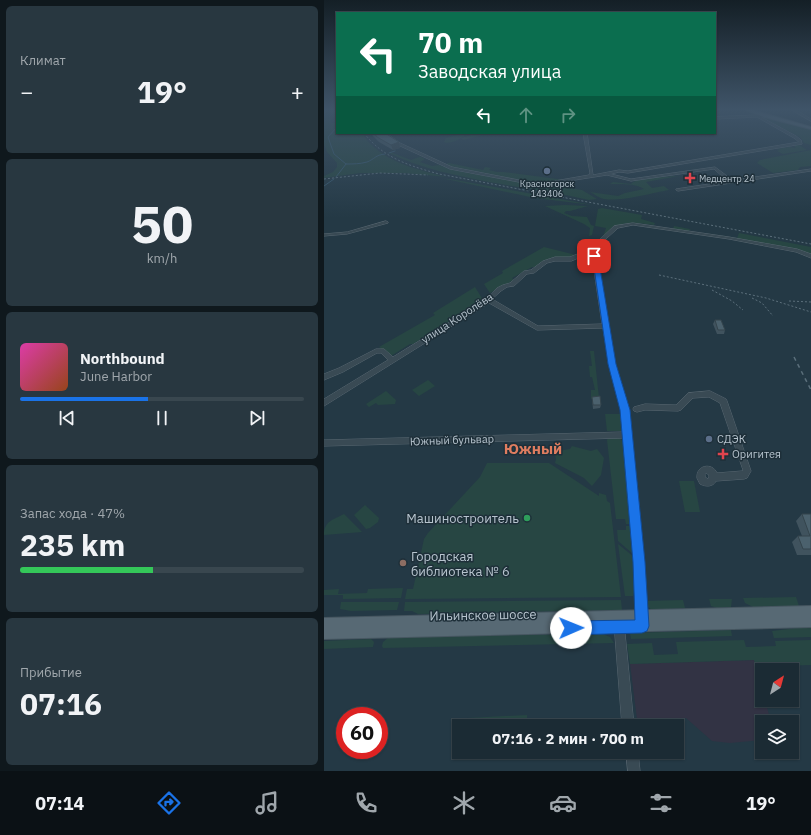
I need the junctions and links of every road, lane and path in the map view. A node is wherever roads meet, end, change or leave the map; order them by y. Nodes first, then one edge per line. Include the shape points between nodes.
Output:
1 (403, 146) edge
2 (587, 146) edge
3 (783, 146) edge
4 (811, 170) edge
5 (591, 174) junction
6 (607, 174) junction
7 (718, 183) junction
8 (678, 190) dead end
9 (386, 222) dead end
10 (324, 235) edge
11 (594, 256) junction
12 (811, 256) edge
13 (490, 300) junction
14 (606, 326) junction
15 (392, 360) junction
16 (324, 377) edge
17 (324, 402) edge
18 (637, 410) dead end
19 (628, 435) junction
20 (324, 443) edge
21 (714, 477) dead end
22 (811, 612) edge
23 (811, 621) edge
24 (619, 622) junction
25 (642, 622) junction
26 (324, 624) edge
27 (324, 633) edge
28 (627, 719) edge
29 (633, 759) edge
30 (634, 771) edge

1 - 5 street via 449,167 540,184
2 - 5 street
3 - 6 street
4 - 7 street
5 - 6 street
6 - 7 street via 630,180 715,168 725,176 713,179
7 - 8 street
9 - 10 street via 347,233
11 - 12 street via 597,244 614,229 621,225 633,224 729,238
11 - 13 street, улица Королёва via 580,255 571,259 545,262 532,272 520,276 512,285 506,285
11 - 14 street
13 - 14 street via 537,328
13 - 15 street, улица Королёва
14 - 19 street via 612,364 625,410
15 - 16 street via 382,351 376,351
15 - 17 street, улица Королёва
18 - 21 street via 650,407 678,408 691,395 710,394 723,400 747,471 744,475
19 - 20 street, Южный бульвар
19 - 25 street
22 - 25 main road, Ильинское шоссе
23 - 25 main road, Ильинское шоссе
24 - 25 main road, Ильинское шоссе
24 - 26 main road, Ильинское шоссе
24 - 27 main road, Ильинское шоссе
24 - 28 street
29 - 30 street

